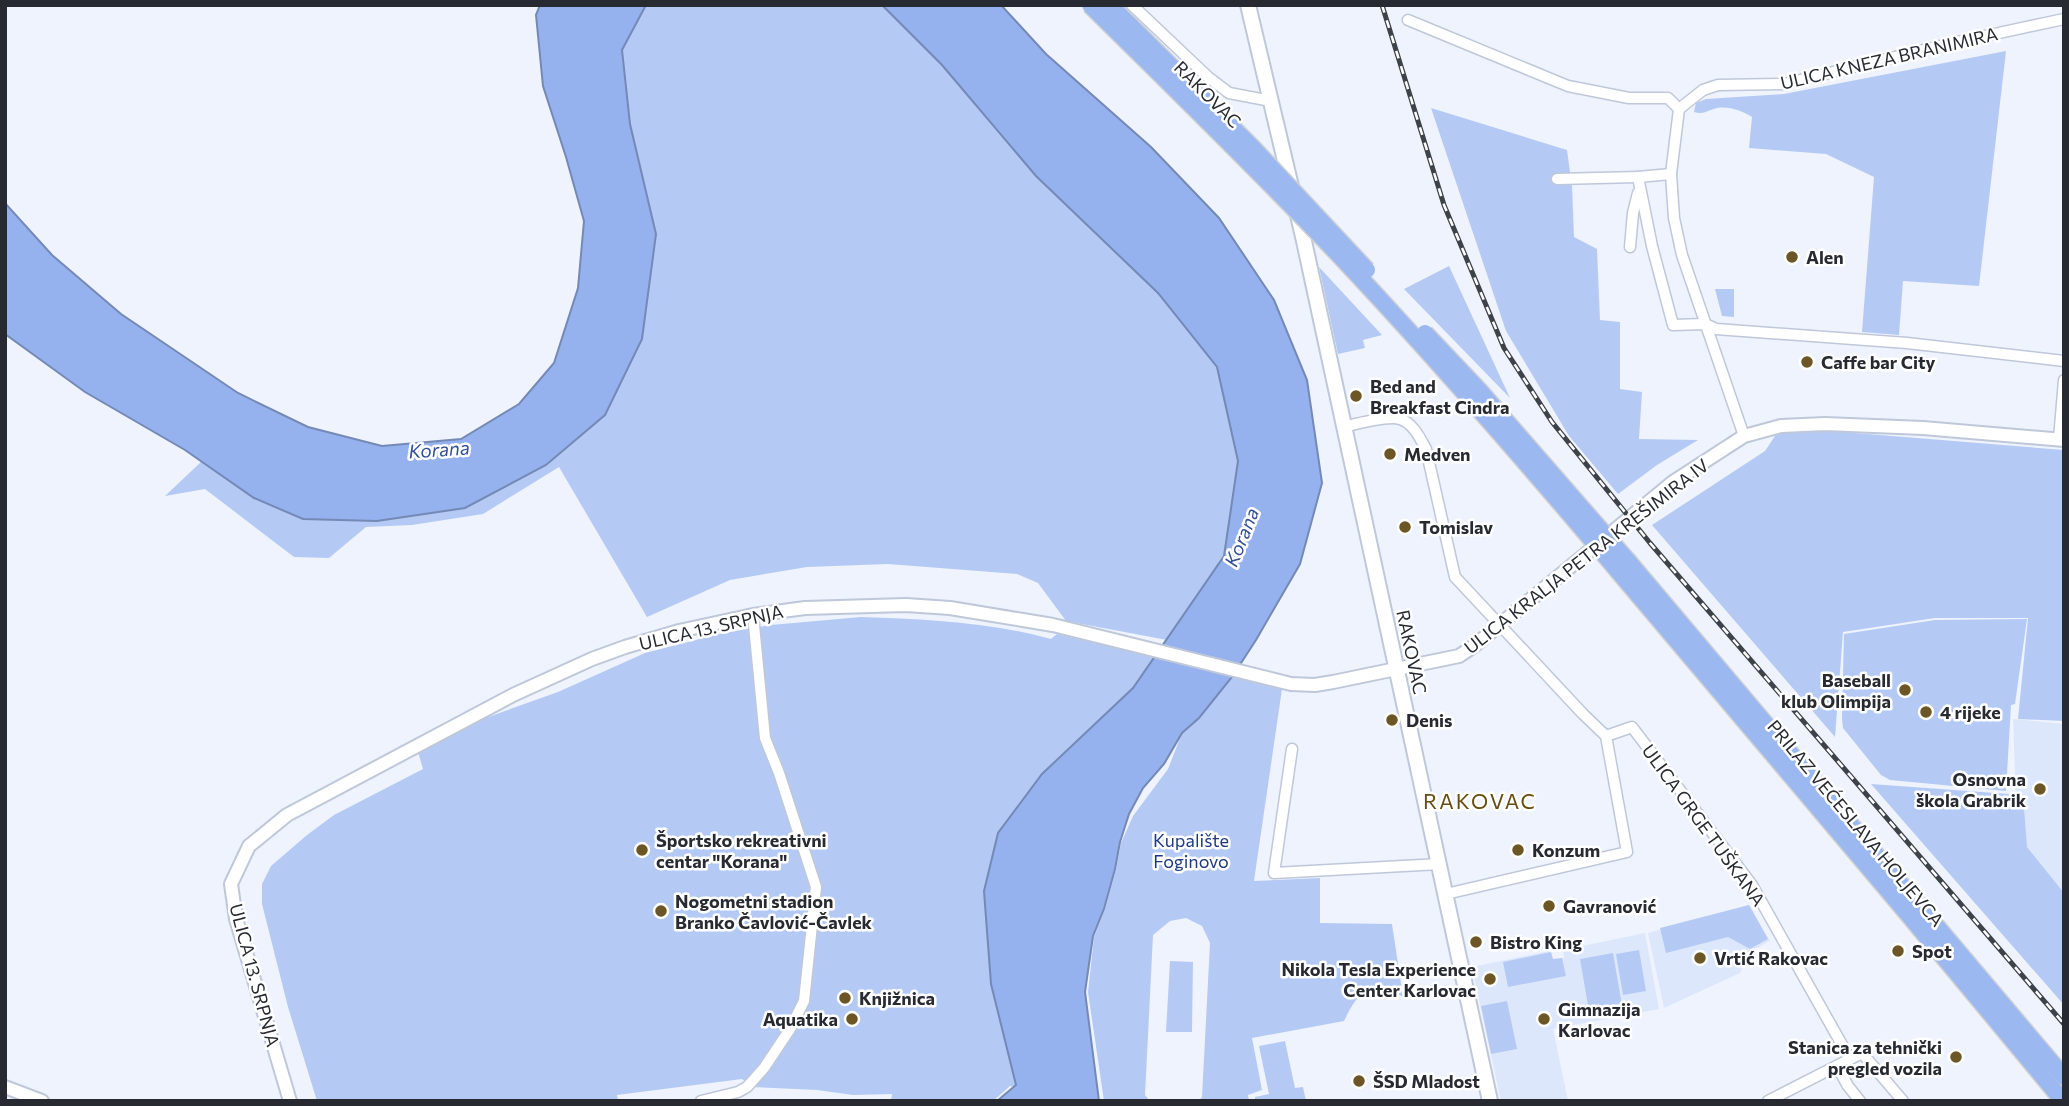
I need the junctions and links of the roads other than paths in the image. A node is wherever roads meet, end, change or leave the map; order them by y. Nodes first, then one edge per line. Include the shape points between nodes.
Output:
1 (1090, 5) edge
2 (1110, 5) edge
3 (1132, 5) edge
4 (1248, 5) edge
5 (2064, 19) edge
6 (1408, 20) dead end
7 (1271, 101) junction
8 (1679, 109) junction
9 (1671, 174) junction
10 (1557, 180) dead end
11 (1639, 181) junction
12 (1630, 247) dead end
13 (1705, 324) junction
14 (2064, 361) edge
15 (2064, 380) edge
16 (1343, 427) junction
17 (1744, 436) junction
18 (2061, 440) edge
19 (1623, 566) junction
20 (753, 615) junction
21 (1501, 624) junction
22 (1396, 670) junction
23 (1606, 736) junction
24 (1292, 748) dead end
25 (1440, 864) junction
26 (1446, 894) junction
27 (1850, 1059) junction
28 (1837, 1066) junction
29 (2064, 1077) edge
30 (5, 1087) edge
31 (42, 1101) edge
32 (290, 1101) edge
33 (701, 1101) edge
34 (1490, 1101) edge
35 (1769, 1101) edge
36 (1860, 1101) edge
37 (1903, 1101) edge
38 (2063, 1101) edge

1 - 19 highway, RAKOVAC, bridge via 1338,255
2 - 19 highway, RAKOVAC, bridge via 1254,149 1479,390
3 - 7 street via 1229,93
4 - 7 main road, RAKOVAC
5 - 8 street, ULICA KNEZA BRANIMIRA via 1784,84 1718,85 1703,90
6 - 8 street via 1569,86 1629,98 1668,99
7 - 16 main road, RAKOVAC
8 - 9 street
9 - 11 street
9 - 13 street via 1679,242
10 - 11 street
11 - 12 street
11 - 13 street via 1673,325
13 - 14 street via 1716,329 1907,343
13 - 17 street
15 - 18 street
16 - 21 street via 1400,419 1416,431 1426,449 1455,576
16 - 22 main road, RAKOVAC
17 - 18 street, ULICA KRALJA PETRA KREŠIMIRA IV via 1781,426 1825,424
17 - 21 street, ULICA KRALJA PETRA KREŠIMIRA IV via 1674,482
19 - 29 highway, PRILAZ VEĆESLAVA HOLJEVCA
19 - 38 highway, PRILAZ VEĆESLAVA HOLJEVCA
20 - 22 street, ULICA 13. SRPNJA via 805,608 950,608 1067,628 1276,681 1315,685
20 - 32 street, ULICA 13. SRPNJA via 625,647 525,689 287,815 248,846 231,884 236,919
20 - 33 street via 765,738 816,887 804,1001 790,1029 747,1087
21 - 22 street, ULICA KRALJA PETRA KREŠIMIRA IV via 1459,656
21 - 23 street
22 - 25 main road, RAKOVAC
23 - 26 street via 1627,852
23 - 27 street, ULICA GRGE TUŠKANA via 1632,727 1752,885
24 - 25 street via 1274,873
25 - 26 main road, RAKOVAC
26 - 34 main road, RAKOVAC
27 - 28 street
27 - 37 street via 1862,1053
28 - 35 street
28 - 36 street
30 - 31 street

